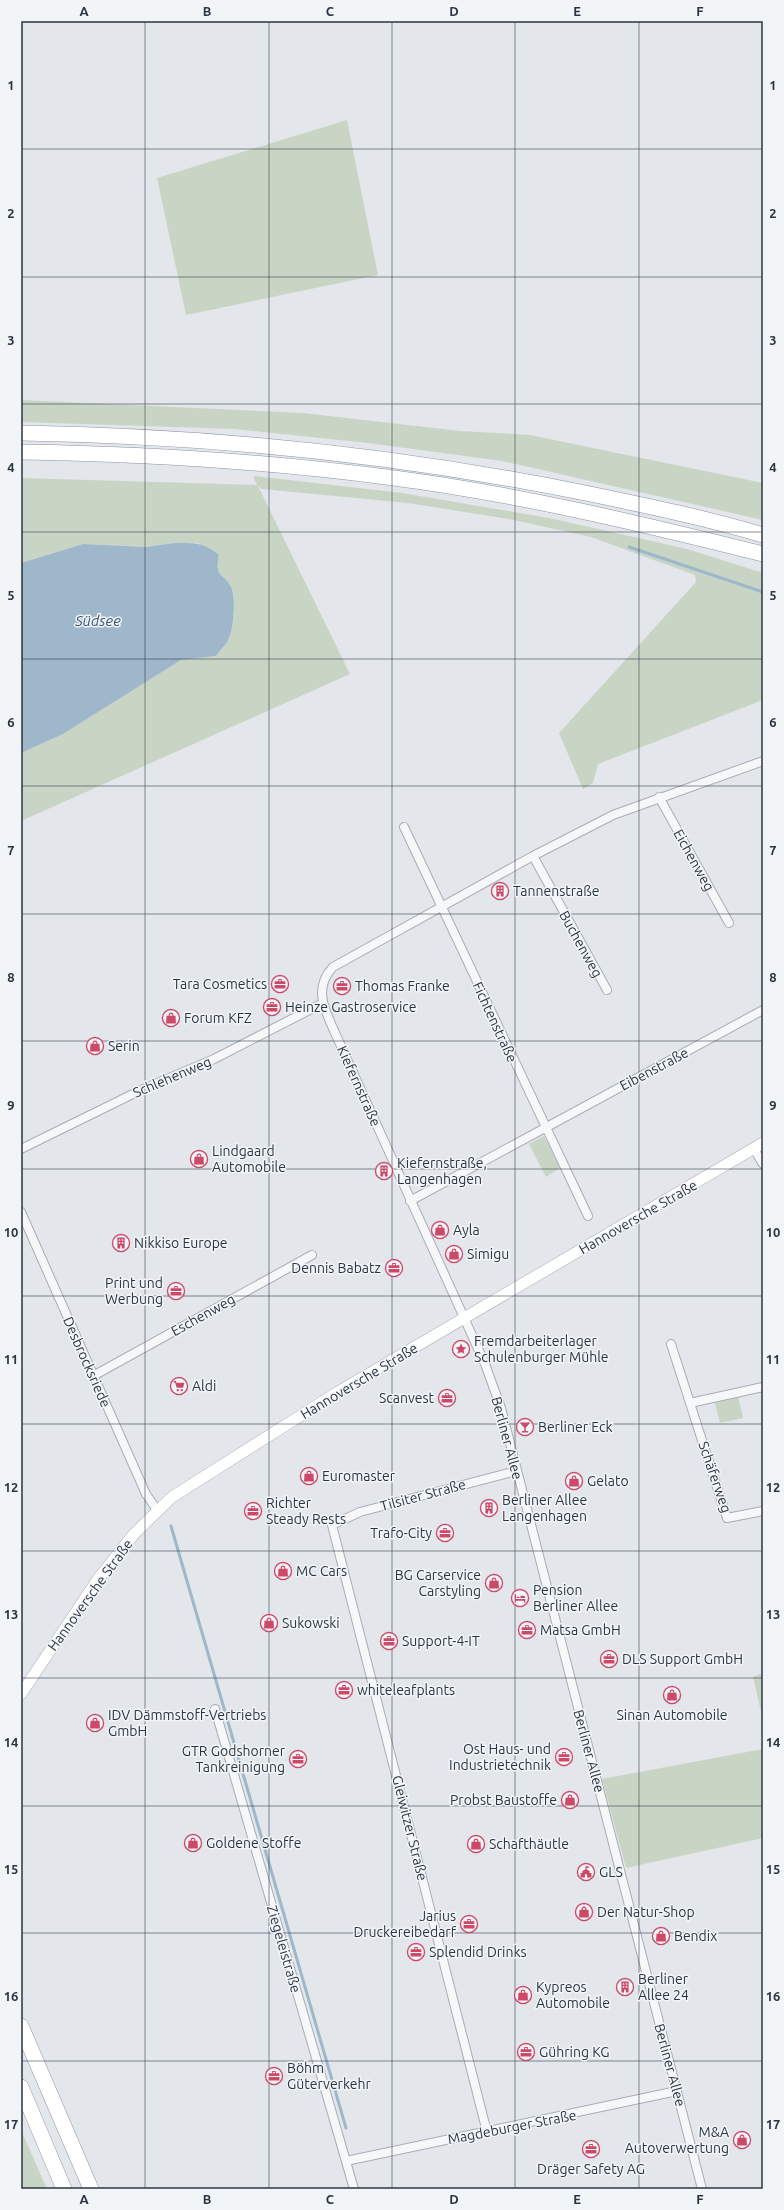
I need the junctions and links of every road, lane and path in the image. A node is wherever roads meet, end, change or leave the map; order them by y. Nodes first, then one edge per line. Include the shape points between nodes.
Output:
1 (21, 433) edge
2 (21, 452) edge
3 (733, 526) junction
4 (763, 527) edge
5 (763, 535) edge
6 (763, 554) edge
7 (763, 761) edge
8 (659, 797) junction
9 (404, 827) dead end
10 (533, 856) junction
11 (442, 906) junction
12 (729, 923) dead end
13 (607, 990) dead end
14 (322, 1003) junction
15 (763, 1010) edge
16 (546, 1128) junction
17 (758, 1146) edge
18 (21, 1149) edge
19 (763, 1164) edge
20 (410, 1201) junction
21 (21, 1212) edge
22 (588, 1216) dead end
23 (312, 1255) dead end
24 (464, 1318) junction
25 (671, 1344) dead end
26 (94, 1376) junction
27 (763, 1387) edge
28 (690, 1403) junction
29 (516, 1470) junction
30 (157, 1510) junction
31 (763, 1511) edge
32 (332, 1525) joint
33 (21, 1694) edge
34 (215, 1710) dead end
35 (21, 2026) edge
36 (21, 2087) edge
37 (677, 2091) junction
38 (487, 2132) junction
39 (346, 2161) junction
40 (64, 2189) edge
41 (90, 2189) edge
42 (354, 2189) edge
43 (702, 2189) edge

1 - 3 highway via 105,434 215,441 394,459 501,476
2 - 6 highway via 106,453 215,459 386,477 500,494 628,521
3 - 4 highway via 754,524
3 - 5 highway
7 - 8 street
8 - 10 street via 613,815
8 - 12 street, Eichenweg
9 - 11 street, Fichtenstraße
10 - 11 street
10 - 13 street, Buchenweg
11 - 14 street, Kiefernstraße via 333,967 322,985
11 - 16 street, Fichtenstraße
14 - 18 street, Schlehenweg via 214,1059 141,1090
14 - 20 street, Kiefernstraße
15 - 16 street, Eibenstraße
16 - 20 street, Eibenstraße
16 - 22 street, Fichtenstraße
17 - 19 street
17 - 24 main road, Hannoversche Straße
20 - 24 street, Kiefernstraße
21 - 26 street, Desbrocksriede
23 - 26 street, Eschenweg
24 - 29 street, Berliner Allee via 501,1408
24 - 30 main road, Hannoversche Straße via 338,1392 172,1497
25 - 28 street, Schäferweg
26 - 30 street, Desbrocksriede via 146,1494
27 - 28 street
28 - 31 street, Schäferweg via 727,1518
29 - 32 street, Tilsiter Straße via 360,1512
29 - 37 street, Berliner Allee
30 - 33 main road, Hannoversche Straße via 98,1579
32 - 38 street, Gleiwitzer Straße
34 - 39 street, Ziegeleistraße
35 - 41 highway
36 - 40 highway
37 - 38 street, Magdeburger Straße
37 - 43 street, Berliner Allee
38 - 39 street, Magdeburger Straße
39 - 42 street, Ziegeleistraße

